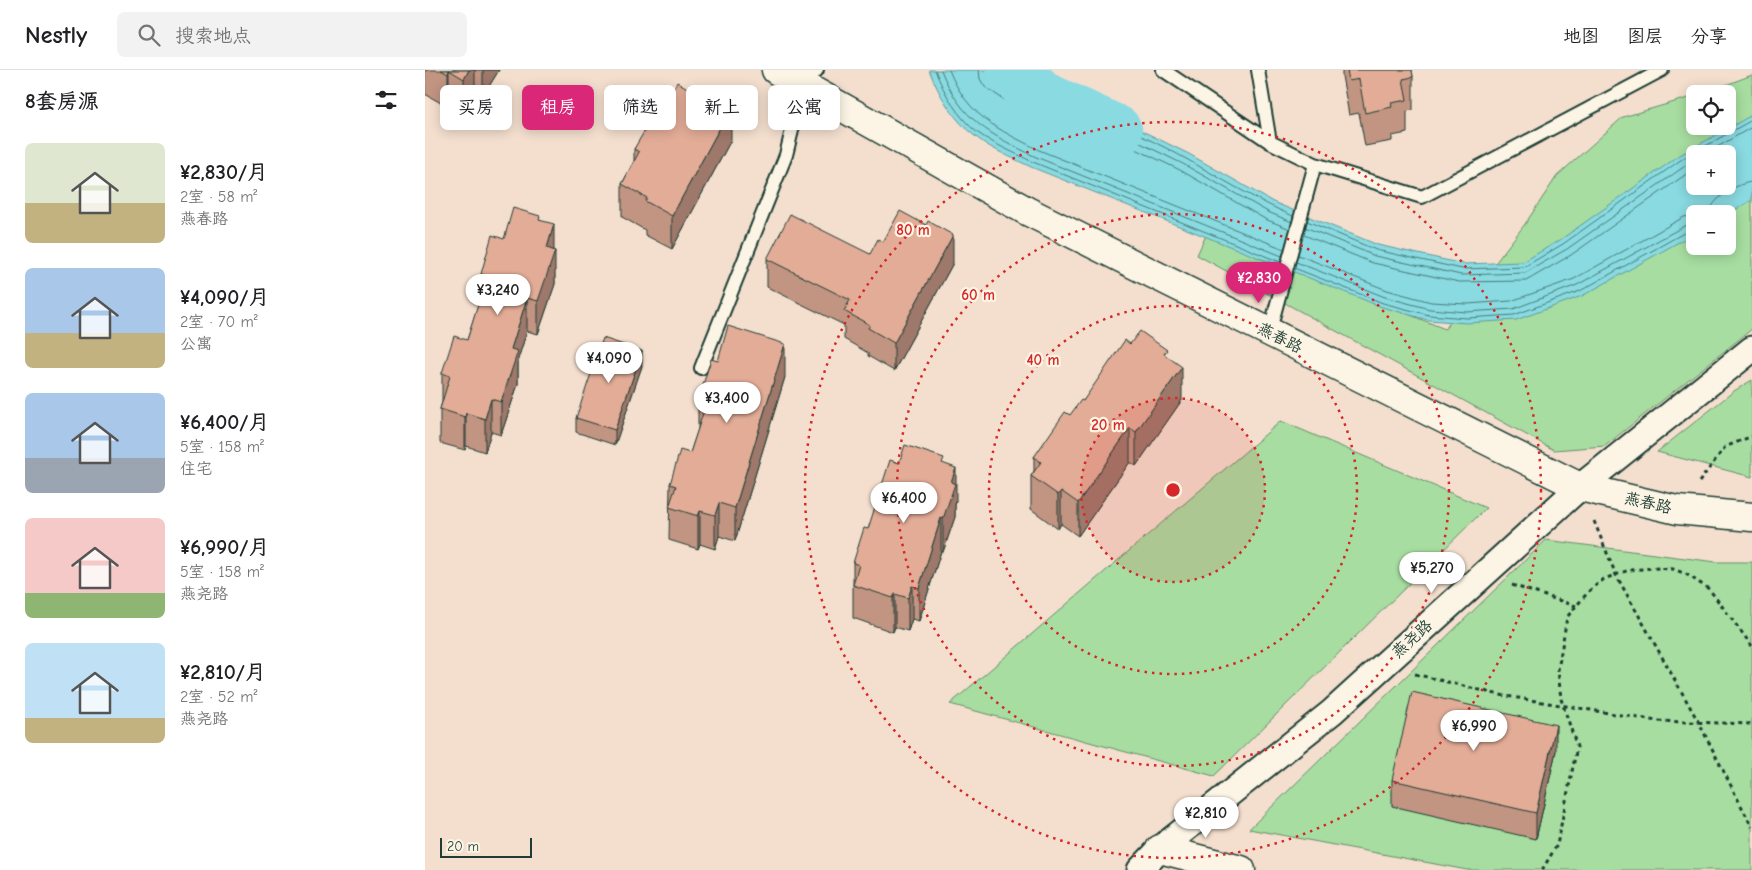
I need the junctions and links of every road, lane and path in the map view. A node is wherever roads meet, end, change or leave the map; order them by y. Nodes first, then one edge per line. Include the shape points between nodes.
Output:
1 (776, 70) edge
2 (1163, 70) edge
3 (1258, 70) edge
4 (1663, 70) edge
5 (810, 77) edge
6 (1271, 142) junction
7 (1315, 164) junction
8 (1269, 332) junction
9 (1752, 349) edge
10 (701, 368) dead end
11 (1752, 436) edge
12 (1579, 487) junction
13 (1677, 510) junction
14 (1752, 517) edge
15 (1616, 575) junction
16 (1482, 576) junction
17 (1576, 606) junction
18 (1752, 646) edge
19 (1383, 666) junction
20 (1565, 706) junction
21 (1699, 723) junction
22 (1752, 724) edge
23 (1752, 827) edge
24 (1160, 849) junction
25 (1139, 870) edge
26 (1241, 870) edge
27 (1542, 870) edge

1 - 5 street, 燕春路
2 - 6 lane
3 - 6 lane
4 - 7 lane via 1422,197
5 - 8 street, 燕春路 via 1027,211
5 - 10 lane via 786,155
6 - 7 lane
7 - 8 lane
8 - 12 street, 燕春路
9 - 12 street, 燕尧路
11 - 13 path via 1725,447
12 - 13 street, 燕春路
12 - 15 path
12 - 16 street, 燕尧路
13 - 14 street, 燕春路
15 - 17 path via 1589,591
15 - 18 path via 1629,570 1654,568 1673,569 1686,574 1709,589
15 - 21 path
16 - 17 path
16 - 19 street, 燕尧路
17 - 20 path via 1567,617 1558,670 1561,699
19 - 20 path via 1500,695
19 - 24 street, 燕尧路 via 1332,712
20 - 21 path via 1657,721
20 - 27 path via 1577,747 1557,845
21 - 22 path
21 - 23 path
24 - 25 street, 燕尧路
24 - 26 street

